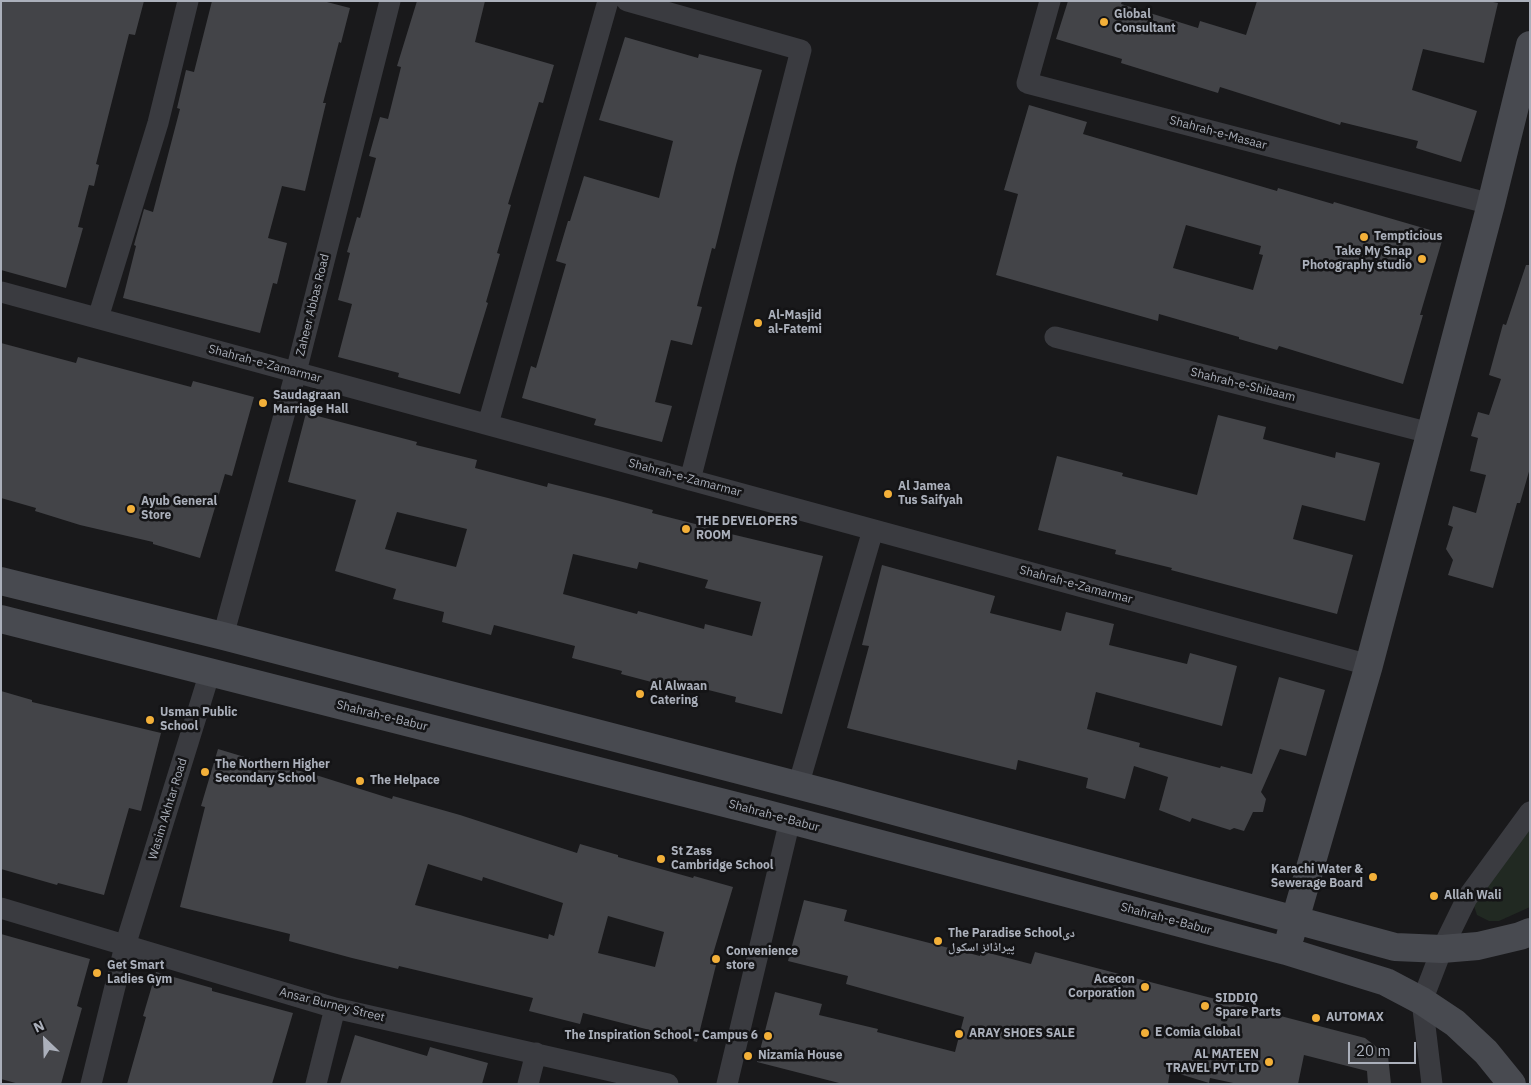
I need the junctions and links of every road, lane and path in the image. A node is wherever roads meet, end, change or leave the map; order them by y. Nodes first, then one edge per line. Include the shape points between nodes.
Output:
1 (188, 1) edge
2 (390, 1) edge
3 (608, 1) edge
4 (627, 1) edge
5 (1050, 1) edge
6 (1530, 45) edge
7 (1490, 204) junction
8 (1, 292) edge
9 (98, 318) junction
10 (1055, 337) dead end
11 (296, 372) junction
12 (488, 424) junction
13 (1430, 433) junction
14 (690, 480) junction
15 (873, 530) junction
16 (1, 581) edge
17 (1, 619) edge
18 (222, 636) junction
19 (306, 658) junction
20 (1369, 665) junction
21 (210, 672) junction
22 (294, 694) junction
23 (798, 786) junction
24 (1530, 812) edge
25 (790, 820) junction
26 (1, 908) edge
27 (1294, 920) junction
28 (1530, 932) edge
29 (125, 946) junction
30 (1442, 949) junction
31 (1286, 951) junction
32 (1422, 1001) junction
33 (335, 1008) junction
34 (536, 1053) junction
35 (91, 1084) edge
36 (316, 1084) edge
37 (528, 1084) edge
38 (668, 1084) edge
39 (727, 1084) edge
40 (1432, 1084) edge
41 (1512, 1084) edge

1 - 9 street via 158,123
2 - 11 street, Zaheer Abbas Road
3 - 12 street
4 - 14 street via 801,50
5 - 7 street, Shahrah-e-Masaar via 1027,83
6 - 7 main road
7 - 13 main road
8 - 9 street, Shahrah-e-Zamarmar
9 - 11 street, Shahrah-e-Zamarmar
10 - 13 street, Shahrah-e-Shibaam
11 - 12 street, Shahrah-e-Zamarmar
11 - 18 street, Zaheer Abbas Road
12 - 14 street, Shahrah-e-Zamarmar
13 - 20 main road
14 - 15 street, Shahrah-e-Zamarmar
15 - 20 street, Shahrah-e-Zamarmar
15 - 23 street
16 - 18 main road
17 - 21 main road, Shahrah-e-Babur
18 - 19 main road
19 - 22 main road
19 - 23 main road
20 - 27 main road
21 - 22 main road, Shahrah-e-Babur
21 - 29 street, Wasim Akhtar Road
22 - 25 main road, Shahrah-e-Babur
23 - 27 main road
24 - 30 street via 1468,898
25 - 31 main road, Shahrah-e-Babur
25 - 39 street
26 - 29 street, Ansar Burney Street
27 - 30 main road via 1395,947
27 - 31 main road
28 - 30 main road via 1478,946
29 - 33 street, Ansar Burney Street
29 - 35 street, Wasim Akhtar Road
30 - 32 street
31 - 32 main road, Shahrah-e-Babur via 1386,982
32 - 40 street
32 - 41 main road, Shahrah-e-Babur via 1454,1023 1486,1052
33 - 34 street, Ansar Burney Street
33 - 36 street
34 - 37 street
34 - 38 street, Ansar Burney Street

